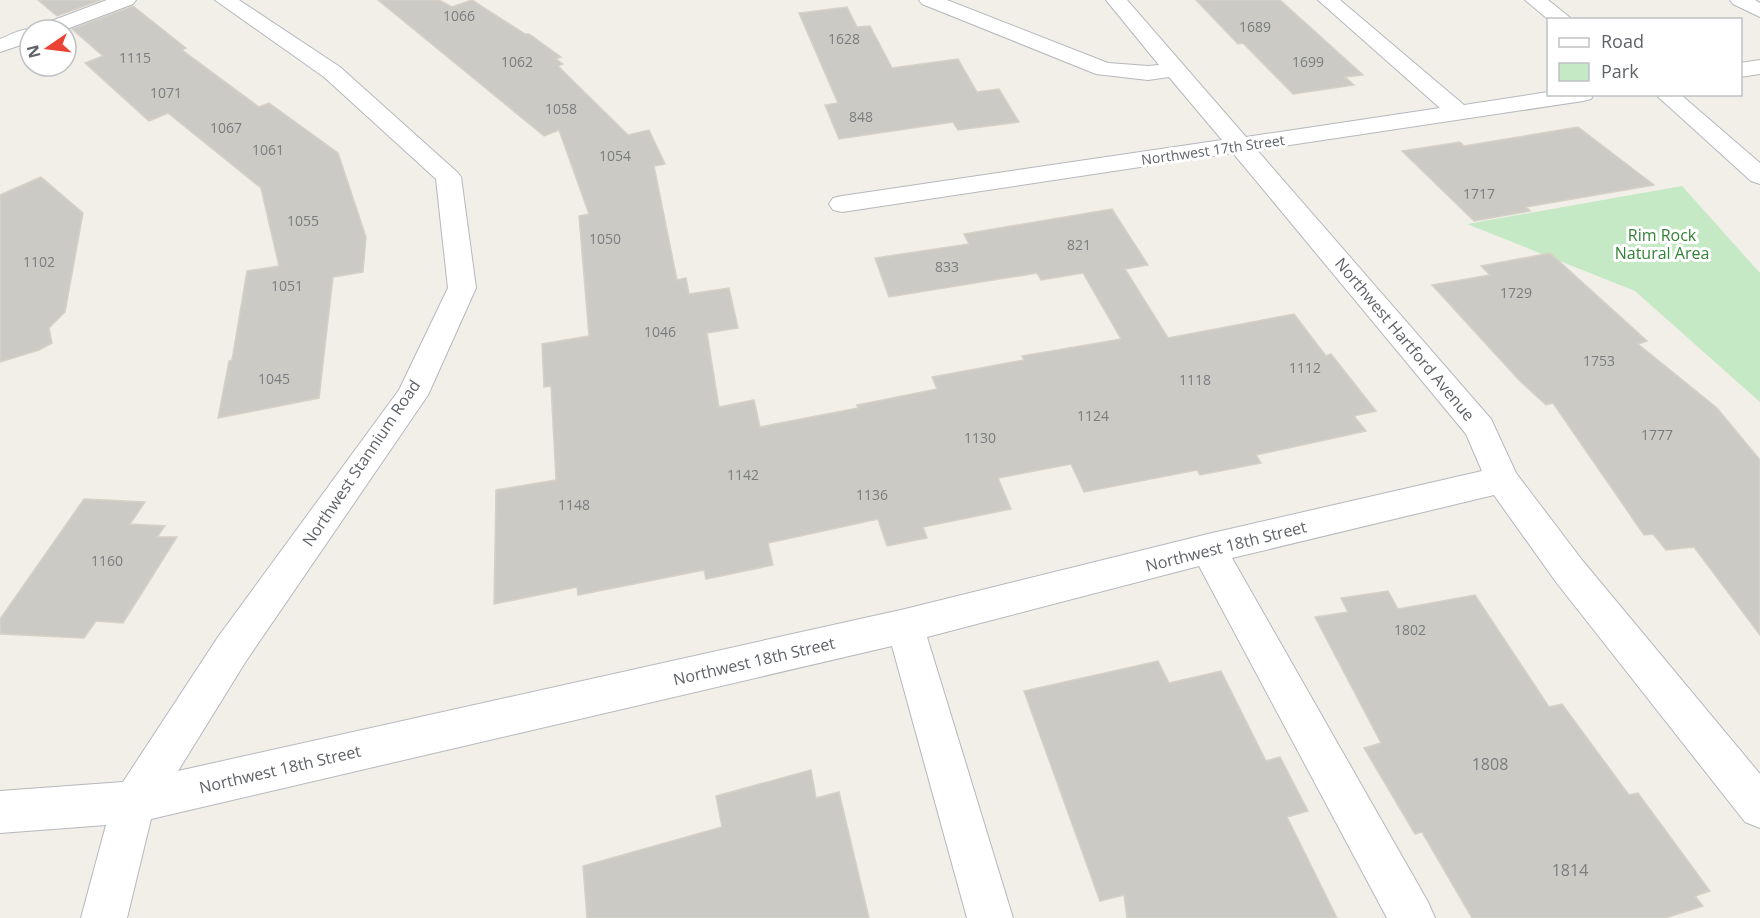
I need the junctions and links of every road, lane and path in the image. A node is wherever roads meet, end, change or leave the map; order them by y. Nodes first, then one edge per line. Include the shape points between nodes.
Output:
1 (126, 0) edge
2 (225, 0) edge
3 (929, 0) edge
4 (1116, 0) edge
5 (1328, 0) edge
6 (1535, 0) edge
7 (1740, 0) edge
8 (1760, 11) edge
9 (77, 18) edge
10 (1560, 18) edge
11 (18, 39) edge
12 (0, 46) edge
13 (1760, 67) edge
14 (1175, 69) junction
15 (1742, 70) edge
16 (1570, 96) edge
17 (1668, 96) edge
18 (1460, 113) junction
19 (1241, 146) junction
20 (1760, 176) edge
21 (842, 204) dead end
22 (1502, 480) junction
23 (1208, 549) junction
24 (905, 626) junction
25 (134, 802) junction
26 (1760, 807) edge
27 (0, 812) edge
28 (104, 918) edge
29 (990, 918) edge
30 (1412, 918) edge

1 - 9 street
2 - 25 street, Northwest Stannium Road via 332,72 448,177 462,288 412,395 232,648
3 - 14 street via 1104,69 1148,73
4 - 14 street, Northwest Hartford Avenue
5 - 18 street
6 - 10 street
7 - 8 street
11 - 12 street
13 - 15 street
14 - 19 street, Northwest Hartford Avenue
16 - 18 street, Northwest 17th Street
17 - 20 street
18 - 19 street, Northwest 17th Street
19 - 21 street, Northwest 17th Street
19 - 22 street, Northwest Hartford Avenue via 1480,428
22 - 23 street, Northwest 18th Street
22 - 26 street, Northwest Hartford Avenue via 1569,571
23 - 24 street, Northwest 18th Street
23 - 30 street
24 - 25 street, Northwest 18th Street
24 - 29 street
25 - 27 street, Northwest 18th Street
25 - 28 street, Northwest Stannium Road

